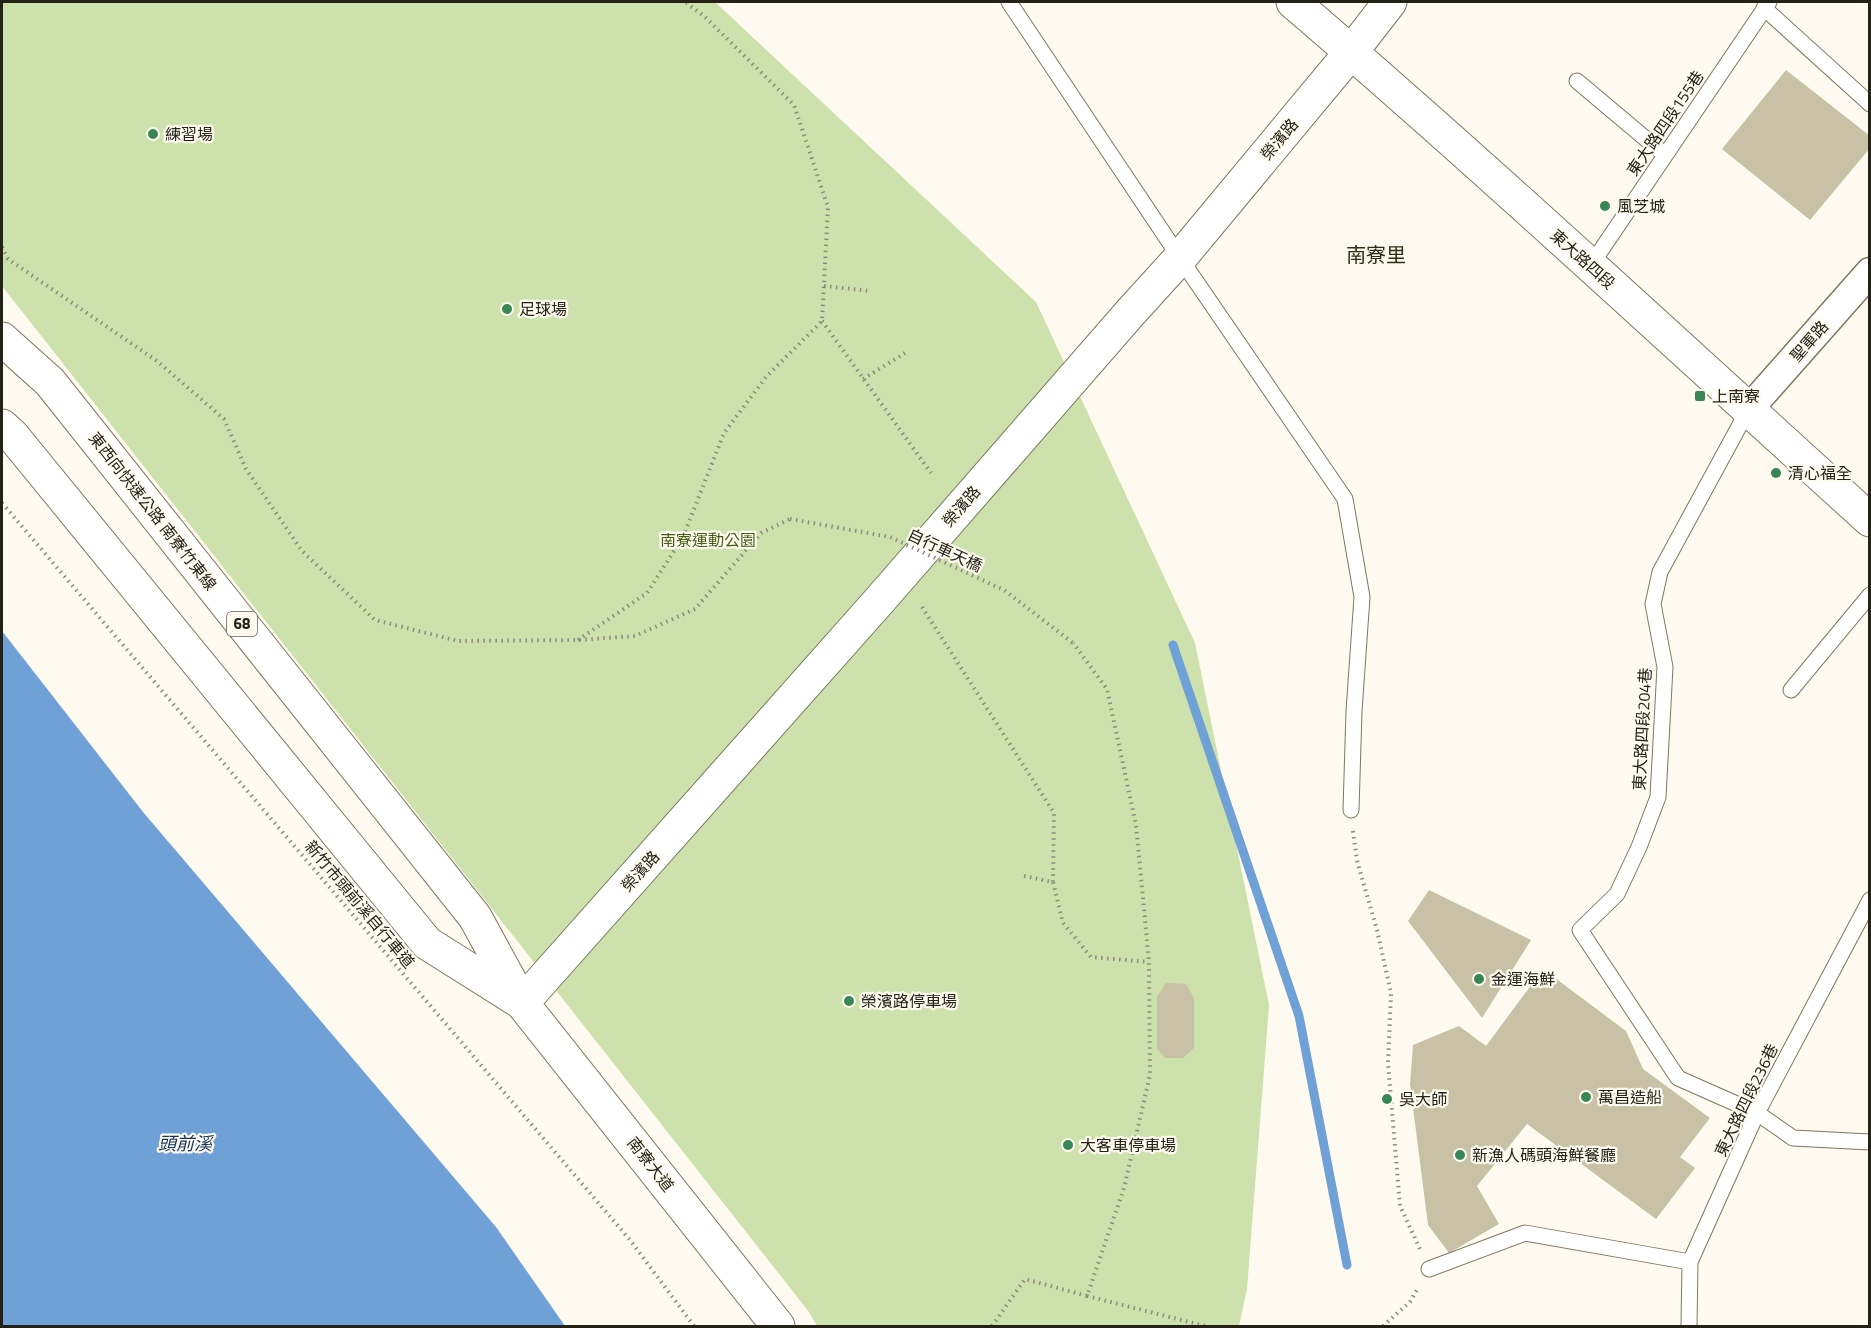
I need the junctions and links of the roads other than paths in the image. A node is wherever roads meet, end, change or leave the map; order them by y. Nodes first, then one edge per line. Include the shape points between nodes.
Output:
1 (1009, 2) edge
2 (1293, 2) edge
3 (1390, 2) edge
4 (1767, 5) edge
5 (1352, 51) junction
6 (1578, 81) dead end
7 (1869, 104) edge
8 (1665, 155) junction
9 (1180, 258) junction
10 (1591, 265) junction
11 (1869, 272) edge
12 (2, 339) edge
13 (1748, 410) junction
14 (2, 426) edge
15 (1869, 520) edge
16 (1869, 595) edge
17 (1791, 690) dead end
18 (1351, 810) road end
19 (1869, 900) edge
20 (522, 1003) junction
21 (1757, 1113) junction
22 (1869, 1142) edge
23 (1690, 1262) junction
24 (1429, 1269) road end
25 (778, 1326) edge
26 (1689, 1326) edge

1 - 9 lane
2 - 5 main road, 東大路四段
3 - 5 main road, 榮濱路
4 - 7 lane
4 - 8 lane, 東大路四段155巷
5 - 9 main road, 榮濱路
5 - 10 main road, 東大路四段
6 - 8 lane
8 - 10 lane, 東大路四段155巷
9 - 18 lane via 1345,499 1362,597
9 - 20 main road, 榮濱路
10 - 13 main road, 東大路四段
11 - 13 street, 聖軍路
12 - 20 main road, 東西向快速公路 南寮竹東線 / 68 via 50,382 475,917
13 - 15 main road, 東大路四段
13 - 21 lane, 東大路四段204巷 via 1660,572 1653,604 1665,667 1658,797 1617,894 1580,930 1678,1078
14 - 20 main road via 427,943
16 - 17 lane
19 - 21 lane, 東大路四段236巷
20 - 25 main road, 南寮大道
21 - 22 lane via 1793,1138
21 - 23 lane, 東大路四段236巷
23 - 24 lane via 1525,1233
23 - 26 lane, 東大路四段236巷

